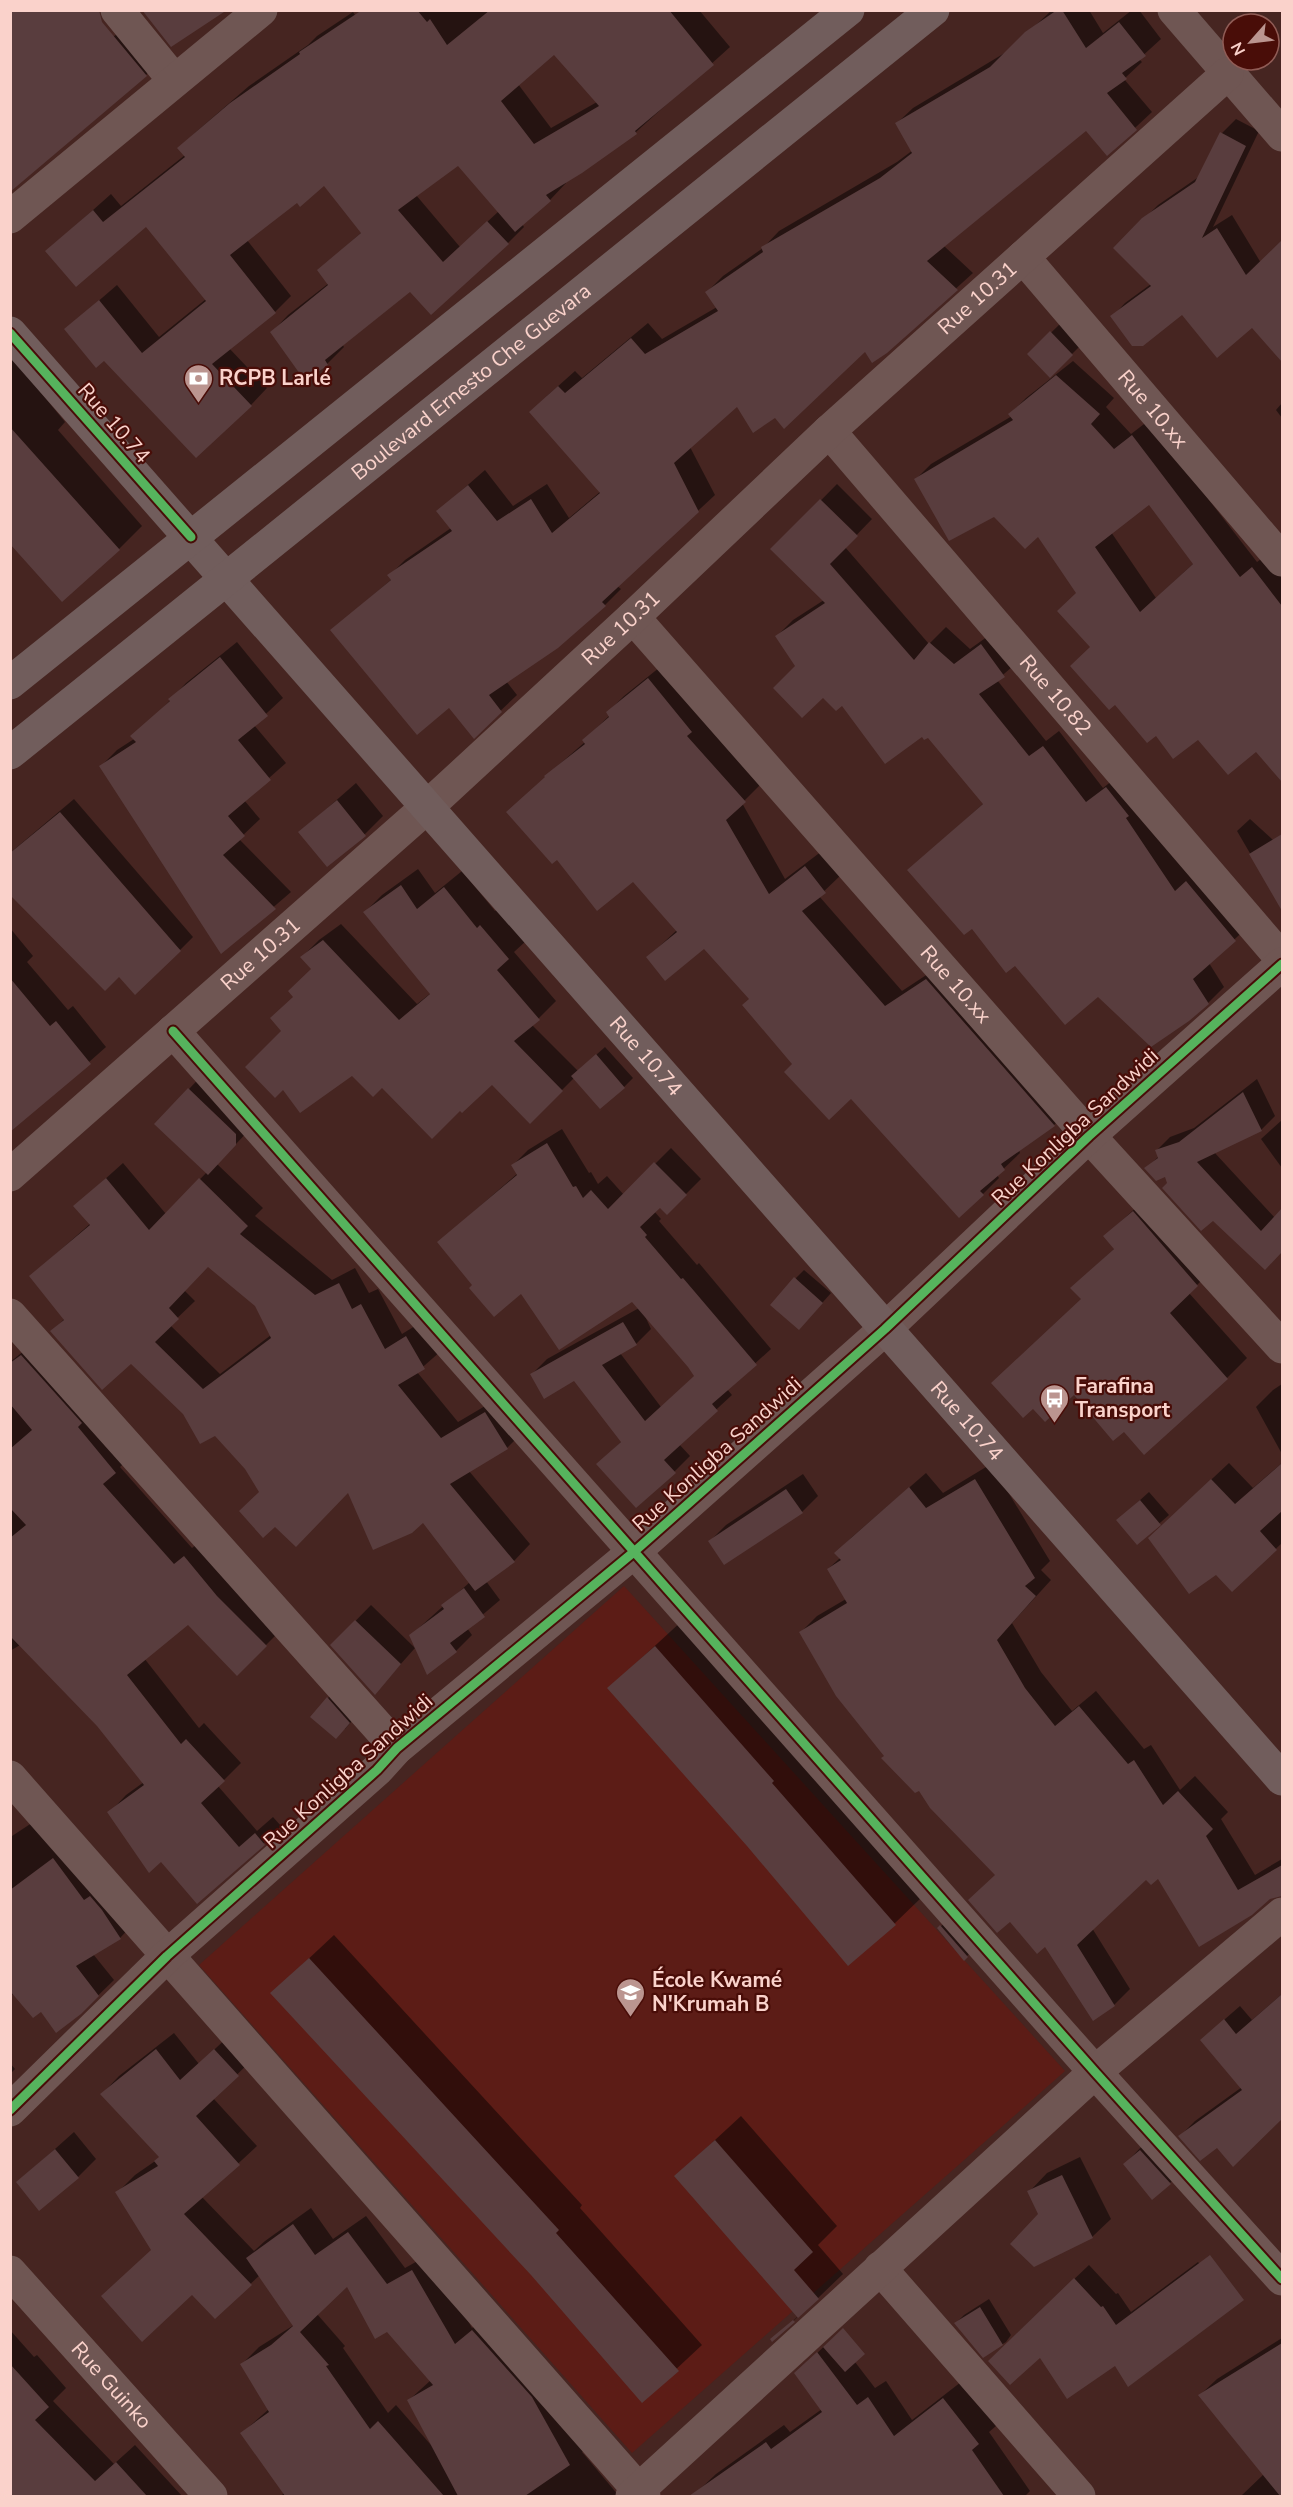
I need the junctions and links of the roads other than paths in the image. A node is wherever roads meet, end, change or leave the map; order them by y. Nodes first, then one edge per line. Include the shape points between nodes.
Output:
1 (117, 10) edge
2 (261, 10) edge
3 (848, 10) edge
4 (933, 10) edge
5 (1174, 10) edge
6 (1227, 74) junction
7 (174, 80) junction
8 (1282, 135) edge
9 (10, 217) edge
10 (1023, 257) junction
11 (10, 333) edge
12 (829, 431) junction
13 (191, 537) junction
14 (1282, 560) edge
15 (227, 580) junction
16 (633, 617) junction
17 (10, 683) edge
18 (10, 753) edge
19 (426, 808) junction
20 (1282, 959) edge
21 (1282, 964) edge
22 (173, 1031) junction
23 (1089, 1136) junction
24 (10, 1175) edge
25 (10, 1316) edge
26 (885, 1329) junction
27 (1282, 1347) edge
28 (635, 1551) junction
29 (397, 1748) junction
30 (10, 1777) edge
31 (1282, 1779) edge
32 (1282, 1914) edge
33 (167, 1956) junction
34 (1095, 2072) junction
35 (10, 2110) edge
36 (880, 2268) junction
37 (10, 2272) edge
38 (1282, 2279) edge
39 (638, 2495) edge
40 (211, 2496) edge
41 (1079, 2496) edge

1 - 7 street
2 - 7 street
3 - 13 main road
4 - 15 main road, Boulevard Ernesto Che Guevara
5 - 6 street
6 - 8 street
6 - 10 street, Rue 10.31
7 - 9 street
10 - 12 street, Rue 10.31
10 - 14 street, Rue 10.xx
11 - 13 main road, Rue 10.74
12 - 16 street, Rue 10.31
12 - 20 street, Rue 10.82
13 - 15 main road, Rue 10.74
13 - 17 main road
15 - 18 main road, Boulevard Ernesto Che Guevara
15 - 19 main road, Rue 10.74
16 - 19 street, Rue 10.31
16 - 23 street, Rue 10.xx
19 - 22 street, Rue 10.31
19 - 26 main road, Rue 10.74
21 - 23 street, Rue Konligba Sandwidi
22 - 24 street, Rue 10.31
22 - 28 street
23 - 26 street, Rue Konligba Sandwidi
23 - 27 street, Rue 10.xx
25 - 29 street
26 - 28 street, Rue Konligba Sandwidi
26 - 31 main road, Rue 10.74
28 - 29 street, Rue Konligba Sandwidi
28 - 34 street
29 - 33 street, Rue Konligba Sandwidi
30 - 33 street
32 - 34 street
33 - 35 street, Rue Konligba Sandwidi
33 - 39 street
34 - 36 street
34 - 38 street
36 - 39 street
36 - 41 street
37 - 40 street, Rue Guinko

